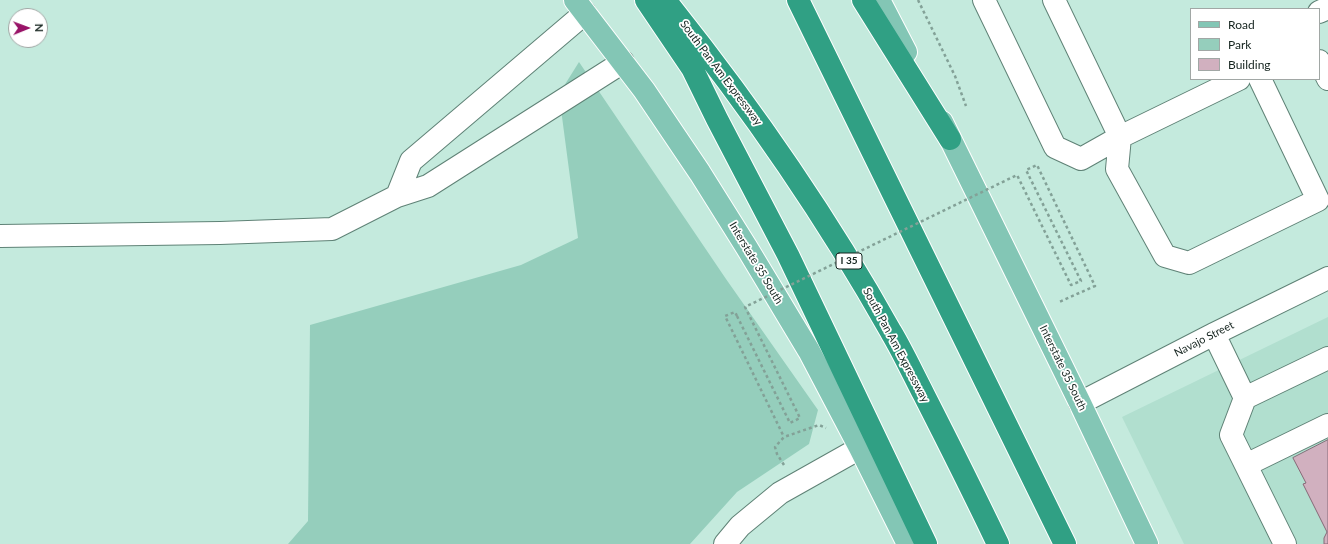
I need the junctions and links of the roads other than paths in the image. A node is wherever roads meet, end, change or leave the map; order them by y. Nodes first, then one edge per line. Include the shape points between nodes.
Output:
1 (646, 0) edge
2 (666, 0) edge
3 (798, 0) edge
4 (863, 0) edge
5 (879, 0) edge
6 (984, 0) edge
7 (1054, 0) edge
8 (580, 6) edge
9 (623, 62) junction
10 (1320, 63) edge
11 (1328, 79) edge
12 (1237, 80) edge
13 (1261, 80) edge
14 (1120, 137) junction
15 (950, 139) junction
16 (397, 196) junction
17 (1323, 198) edge
18 (0, 236) edge
19 (1328, 278) edge
20 (1214, 334) junction
21 (1328, 358) edge
22 (1245, 398) junction
23 (1080, 403) junction
24 (1328, 425) edge
25 (860, 448) junction
26 (1246, 465) junction
27 (725, 544) edge
28 (908, 544) edge
29 (926, 544) edge
30 (998, 544) edge
31 (1064, 544) edge
32 (1147, 544) edge
33 (1285, 544) edge

1 - 29 highway via 692,68 788,255
2 - 30 highway, South Pan Am Expressway / I 35 via 755,117 835,238 892,333
3 - 31 highway
4 - 15 highway
5 - 15 main road, Interstate 35 South
6 - 14 street via 1055,148 1081,159
7 - 14 street
8 - 9 main road, Interstate 35 South
8 - 16 street via 411,161
9 - 16 street via 428,186
9 - 25 main road, Interstate 35 South via 747,248 809,351
10 - 11 street
12 - 14 street
13 - 17 street
14 - 17 street via 1117,169 1165,256 1189,264
15 - 23 main road, Interstate 35 South
16 - 18 street via 332,229 220,234
19 - 20 street, Navajo Street
20 - 22 street
20 - 23 street, Navajo Street
21 - 22 street
22 - 26 street via 1231,435
23 - 32 main road, Interstate 35 South
24 - 26 street
25 - 27 street via 780,493 740,526
25 - 28 main road, Interstate 35 South
26 - 33 street

